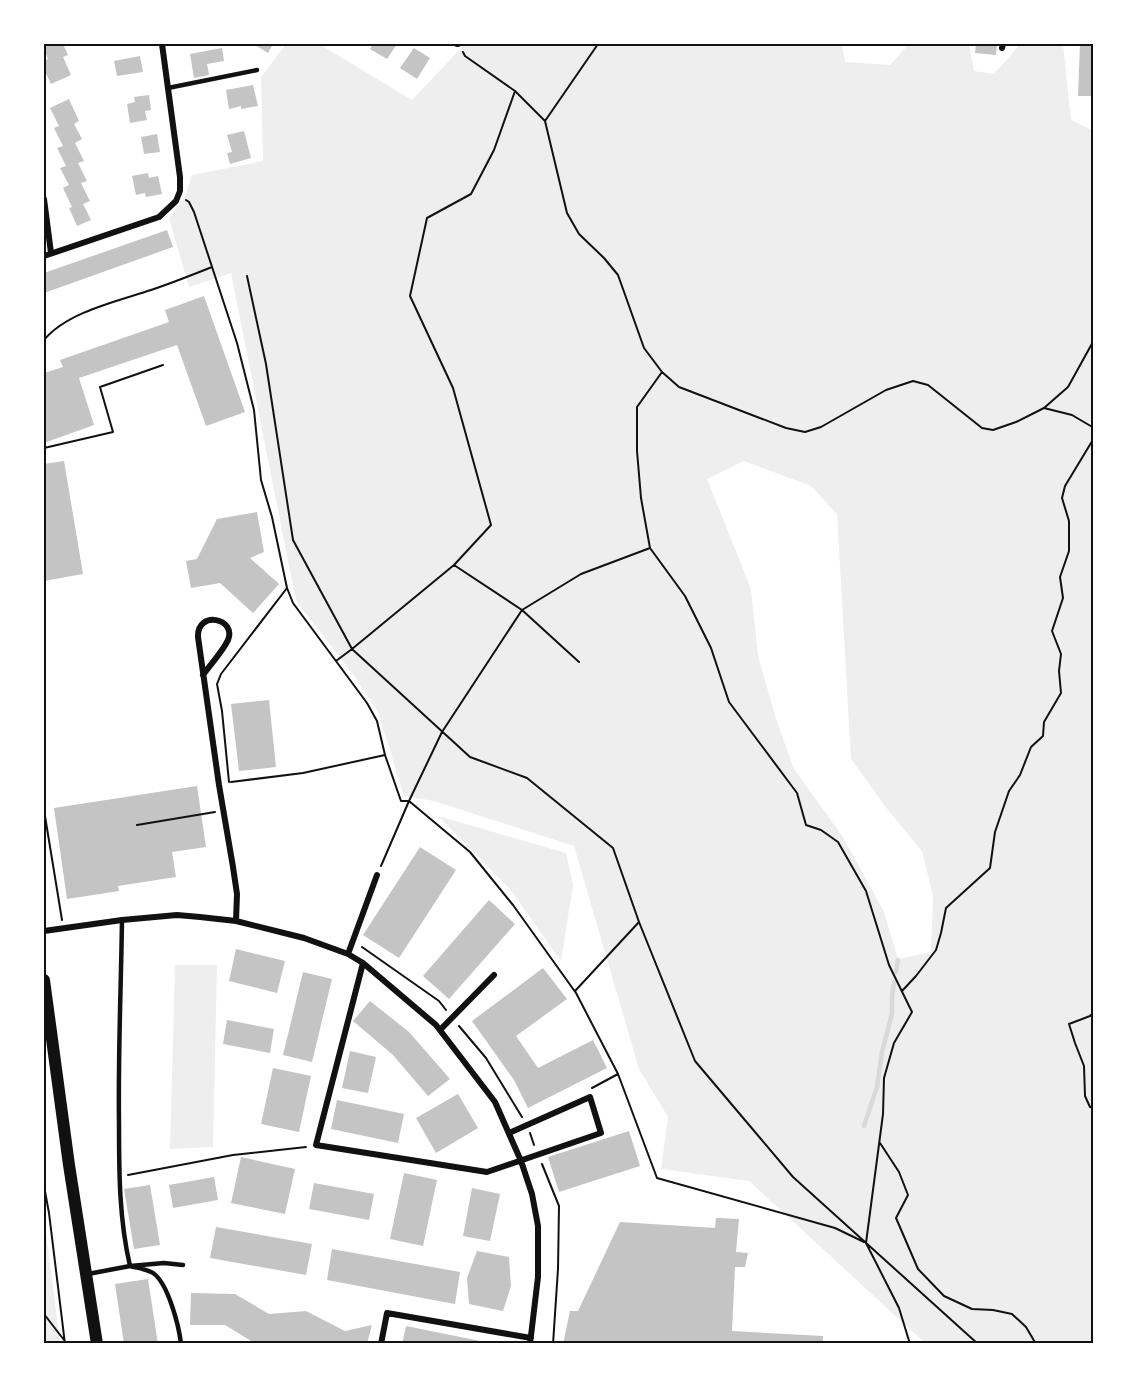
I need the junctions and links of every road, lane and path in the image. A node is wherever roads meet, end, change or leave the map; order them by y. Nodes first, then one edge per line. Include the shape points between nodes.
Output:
1 (162, 44) edge
2 (457, 44) edge
3 (598, 44) edge
4 (257, 70) dead end
5 (168, 88) junction
6 (515, 91) junction
7 (545, 121) junction
8 (178, 196) junction
9 (44, 199) edge
10 (51, 253) junction
11 (44, 256) edge
12 (212, 267) junction
13 (247, 276) dead end
14 (44, 340) edge
15 (1094, 340) edge
16 (163, 364) dead end
17 (662, 372) junction
18 (1044, 408) junction
19 (1094, 428) edge
20 (1094, 438) edge
21 (44, 448) edge
22 (650, 548) junction
23 (454, 565) junction
24 (287, 588) junction
25 (522, 610) junction
26 (352, 649) junction
27 (336, 661) junction
28 (579, 662) dead end
29 (202, 675) junction
30 (442, 732) junction
31 (385, 755) junction
32 (409, 801) junction
33 (44, 810) edge
34 (224, 811) junction
35 (136, 825) dead end
36 (377, 875) joint
37 (122, 920) junction
38 (236, 921) junction
39 (639, 922) junction
40 (63, 928) junction
41 (44, 931) edge
42 (348, 954) junction
43 (363, 963) junction
44 (494, 975) dead end
45 (44, 980) edge
46 (902, 991) junction
47 (576, 992) junction
48 (1094, 1012) edge
49 (440, 1030) junction
50 (1094, 1108) edge
51 (509, 1132) junction
52 (879, 1143) junction
53 (316, 1146) junction
54 (521, 1161) junction
55 (119, 1177) junction
56 (44, 1186) edge
57 (50, 1225) junction
58 (44, 1226) edge
59 (866, 1243) junction
60 (183, 1265) dead end
61 (130, 1266) junction
62 (86, 1274) junction
63 (44, 1314) edge
64 (530, 1341) edge
65 (65, 1342) edge
66 (97, 1344) edge
67 (181, 1344) edge
68 (381, 1344) edge
69 (910, 1344) edge
70 (978, 1344) edge
71 (1036, 1344) edge

1 - 5 street
2 - 6 path via 465,56
3 - 7 path
4 - 5 lane
5 - 8 street via 180,177
6 - 7 path
6 - 23 path via 494,150 471,194 427,218 410,296 453,388 491,525
7 - 17 path via 567,213 579,234 618,275 644,348
8 - 10 street via 159,217
8 - 12 path via 189,202 194,212
9 - 10 street
10 - 11 street
12 - 14 path via 77,315
12 - 24 path via 254,410 261,480 273,517
13 - 26 path via 266,364 293,540
15 - 18 path via 1068,387
16 - 21 path via 100,387 113,432
17 - 18 path via 679,387 805,432 822,427 886,390 912,381 928,385 982,428 993,430
17 - 22 path via 637,407 637,451
18 - 19 path via 1072,415
20 - 46 path via 1062,498 1069,521 1069,551 1060,577 1064,597 1052,631 1061,654 1061,693 1044,722 1043,736 1031,747 1009,791 995,832 990,868 946,908 936,950
22 - 25 path via 581,574
22 - 46 path via 685,596 711,648 729,702 797,794 806,825 838,842 866,891 889,965
23 - 25 path
23 - 26 path
24 - 27 path via 293,603
24 - 31 path via 217,684 230,782 303,773
25 - 28 path
25 - 30 path
26 - 27 path
26 - 30 path
27 - 31 path via 367,703
29 - 29 street via 230,637 226,625 214,619 203,623 198,632
29 - 34 street
30 - 32 path
30 - 39 path via 470,757 527,778 613,849
31 - 32 path via 401,801
32 - 36 path
32 - 47 path via 470,852
33 - 40 path
34 - 35 path
34 - 38 street via 237,894
36 - 42 street
37 - 38 street via 177,915
37 - 40 street
37 - 55 lane
38 - 42 street
39 - 47 path
39 - 59 path via 695,1061 793,1177
40 - 41 street
42 - 43 street
43 - 49 street
43 - 53 street
44 - 49 street
45 - 62 main road
46 - 52 path via 912,1012 894,1043 884,1078
47 - 59 path via 618,1074 657,1178 836,1228
48 - 50 path via 1069,1024 1084,1066 1085,1096
49 - 51 street via 495,1102
51 - 54 street
51 - 54 street via 590,1097 602,1133
52 - 59 path
52 - 71 path via 899,1172 908,1195 896,1218 918,1269 944,1296 972,1309 1012,1314
53 - 54 street via 487,1172
53 - 55 path via 232,1155
54 - 64 street via 538,1226 538,1277
55 - 61 lane
56 - 57 path
57 - 58 path
57 - 65 path
59 - 69 path via 899,1308
59 - 70 path
60 - 61 lane
61 - 62 lane
61 - 67 lane via 151,1271 159,1278 170,1300
62 - 66 main road
63 - 65 path
64 - 68 street via 387,1313

